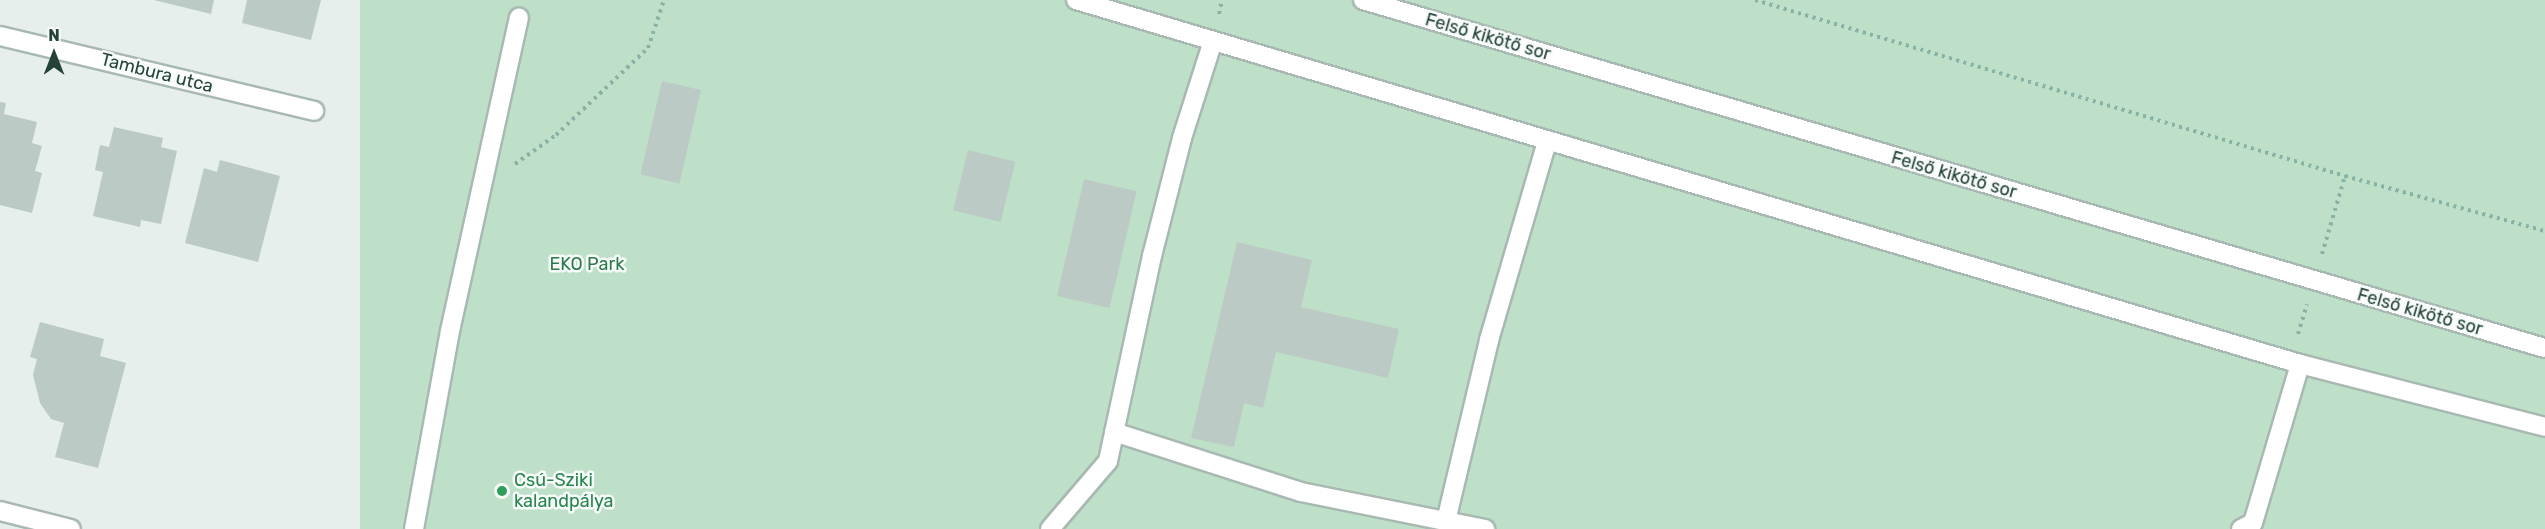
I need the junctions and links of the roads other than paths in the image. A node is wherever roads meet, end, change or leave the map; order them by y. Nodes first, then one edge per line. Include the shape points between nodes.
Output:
1 (1076, 0) edge
2 (1363, 0) edge
3 (519, 17) dead end
4 (0, 36) edge
5 (1213, 41) junction
6 (314, 111) dead end
7 (1547, 142) junction
8 (2545, 348) edge
9 (2295, 362) junction
10 (2545, 427) edge
11 (1114, 432) junction
12 (0, 512) edge
13 (1446, 521) junction
14 (2253, 527) edge
15 (71, 529) edge
16 (414, 529) edge
17 (1050, 529) edge
18 (1485, 529) edge

1 - 5 street
2 - 8 street, Felső kikötő sor
3 - 16 street
4 - 6 street, Tambura utca
5 - 7 street
5 - 11 street via 1182,138
7 - 9 street
7 - 13 street via 1514,246
9 - 10 street
9 - 14 street
11 - 13 street via 1301,492
11 - 17 street via 1108,461
12 - 15 street
13 - 18 street

